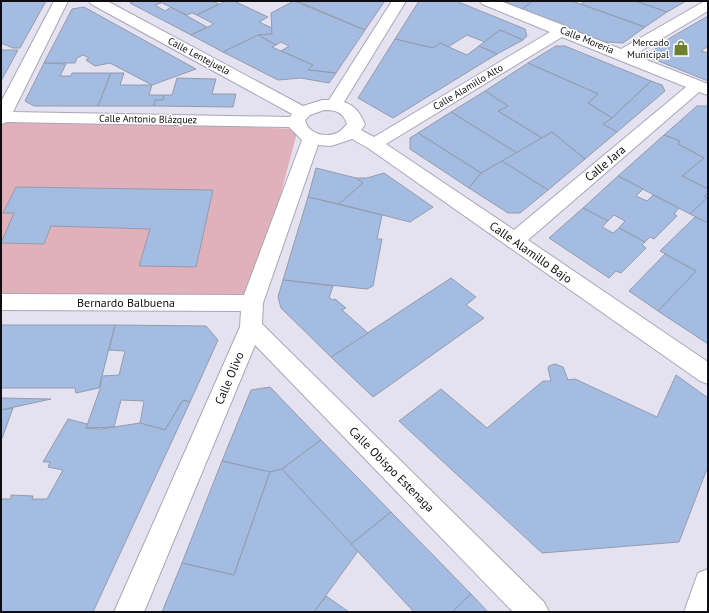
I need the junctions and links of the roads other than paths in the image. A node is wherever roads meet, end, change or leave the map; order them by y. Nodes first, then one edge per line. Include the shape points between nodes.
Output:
1 (61, 1) edge
2 (96, 1) edge
3 (399, 1) edge
4 (487, 1) edge
5 (708, 4) edge
6 (563, 30) junction
7 (623, 55) junction
8 (702, 88) edge
9 (334, 105) junction
10 (299, 117) junction
11 (1, 118) edge
12 (352, 132) junction
13 (311, 139) junction
14 (374, 144) junction
15 (514, 240) junction
16 (1, 302) edge
17 (251, 315) junction
18 (708, 374) edge
19 (708, 583) edge
20 (129, 612) edge
21 (534, 612) edge
22 (699, 612) edge

1 - 11 street
2 - 10 street, Calle Lentejuela
3 - 9 street
4 - 6 street, Calle Morería
5 - 7 street
6 - 7 street, Calle Morería
6 - 14 street, Calle Alamillo Alto
7 - 8 street, Calle Morería
8 - 15 street, Calle Jara
9 - 10 street via 316,106
9 - 12 street via 346,109 353,115 356,125
10 - 11 street, Calle Antonio Blázquez
10 - 13 street via 298,129
12 - 13 street via 343,138 327,141
12 - 14 street, Calle Alamillo Bajo
13 - 17 street, Calle Olivo
14 - 15 street, Calle Alamillo Bajo
15 - 18 street, Calle Alamillo Bajo
16 - 17 street, Bernardo Balbuena
17 - 20 street, Calle Olivo
17 - 21 street, Calle Obispo Estenaga
19 - 22 street

